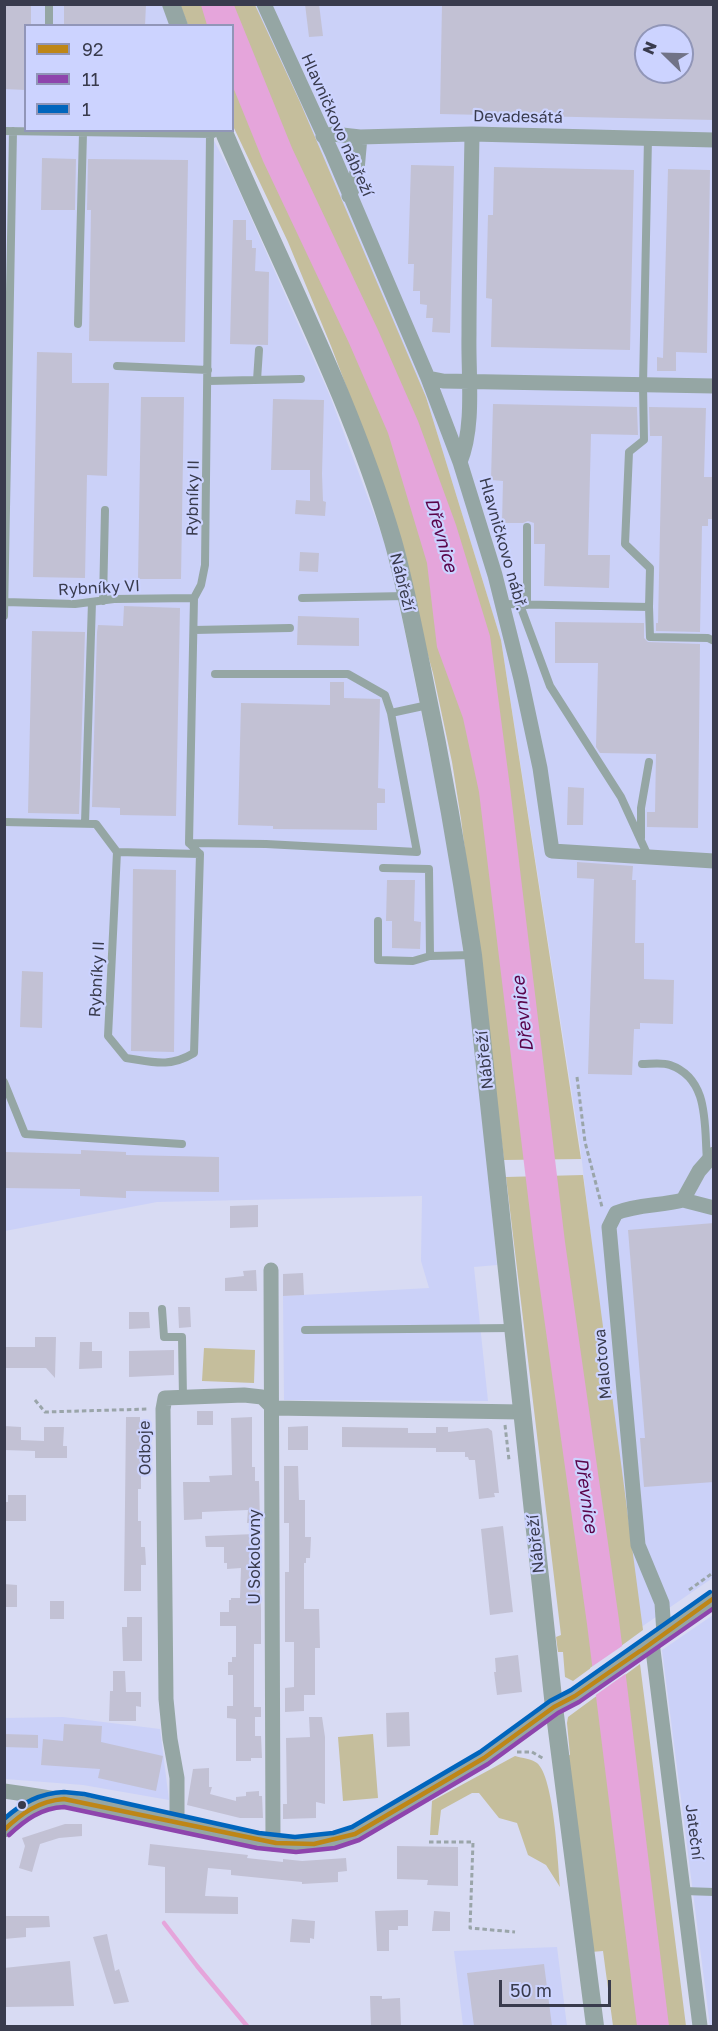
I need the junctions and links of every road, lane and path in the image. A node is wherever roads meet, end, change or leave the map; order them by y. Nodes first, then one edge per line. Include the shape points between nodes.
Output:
1 (49, 4) edge
2 (171, 4) edge
3 (264, 4) edge
4 (49, 24) edge
5 (178, 24) edge
6 (4, 131) edge
7 (14, 131) junction
8 (24, 131) edge
9 (66, 132) edge
10 (219, 132) edge
11 (83, 133) junction
12 (472, 134) junction
13 (323, 136) junction
14 (360, 137) junction
15 (648, 138) junction
16 (714, 140) edge
17 (349, 196) junction
18 (376, 260) joint
19 (78, 324) dead end
20 (259, 350) dead end
21 (6, 359) edge
22 (117, 366) dead end
23 (208, 370) junction
24 (428, 378) junction
25 (257, 380) junction
26 (301, 380) dead end
27 (468, 380) junction
28 (207, 381) junction
29 (643, 385) junction
30 (714, 386) edge
31 (460, 462) junction
32 (105, 510) dead end
33 (527, 527) dead end
34 (406, 596) junction
35 (194, 598) junction
36 (302, 598) dead end
37 (103, 601) junction
38 (5, 602) edge
39 (92, 602) junction
40 (503, 603) junction
41 (524, 605) junction
42 (649, 607) junction
43 (4, 616) edge
44 (291, 628) dead end
45 (194, 630) junction
46 (714, 641) edge
47 (215, 674) dead end
48 (430, 705) junction
49 (391, 713) junction
50 (649, 762) dead end
51 (4, 822) edge
52 (85, 824) junction
53 (640, 840) junction
54 (189, 843) junction
55 (117, 852) junction
56 (200, 854) junction
57 (649, 858) junction
58 (714, 861) edge
59 (383, 868) dead end
60 (378, 921) dead end
61 (473, 955) junction
62 (430, 956) junction
63 (642, 1064) dead end
64 (577, 1077) dead end
65 (4, 1082) edge
66 (182, 1144) dead end
67 (710, 1157) edge
68 (683, 1200) junction
69 (714, 1208) edge
70 (609, 1227) junction
71 (272, 1270) dead end
72 (162, 1309) dead end
73 (512, 1328) junction
74 (305, 1330) dead end
75 (183, 1398) junction
76 (35, 1400) dead end
77 (273, 1408) junction
78 (163, 1409) junction
79 (503, 1411) junction
80 (522, 1412) junction
81 (510, 1468) dead end
82 (714, 1572) edge
83 (689, 1590) dead end
84 (713, 1599) edge
85 (652, 1642) junction
86 (554, 1707) junction
87 (517, 1752) dead end
88 (545, 1760) dead end
89 (4, 1791) edge
90 (64, 1799) junction
91 (177, 1822) junction
92 (4, 1830) edge
93 (429, 1842) dead end
94 (273, 1844) junction
95 (684, 1891) junction
96 (714, 1892) edge
97 (515, 1932) dead end
98 (595, 2026) edge
99 (700, 2026) edge

1 - 4 lane
2 - 5 street
3 - 13 street, Hlavničkovo nábřeží
6 - 7 lane
7 - 8 lane
7 - 21 lane
9 - 11 lane
10 - 11 lane
10 - 23 lane, Rybníky II
10 - 34 street, Nábřeží via 352,422 393,541
11 - 19 lane
12 - 14 street, Devadesátá
12 - 15 street, Devadesátá
12 - 27 street
13 - 14 street, Devadesátá
13 - 17 street, Hlavničkovo nábřeží
14 - 17 street via 356,181
15 - 16 street, Devadesátá
15 - 29 lane
17 - 18 street, Hlavničkovo nábřeží
18 - 24 street, Hlavničkovo nábř.
20 - 25 lane
21 - 38 lane
22 - 23 lane
23 - 28 lane, Rybníky II
24 - 27 street
24 - 31 street, Hlavničkovo nábř.
25 - 26 lane
25 - 28 lane
27 - 29 street
27 - 31 street via 469,428
28 - 35 lane, Rybníky II via 206,565
29 - 30 street
29 - 42 lane via 644,440 629,453 625,544 650,568
31 - 40 street, Hlavničkovo nábř.
32 - 37 lane
33 - 41 lane
34 - 36 lane
34 - 48 street, Nábřeží
35 - 37 lane, Rybníky VI
35 - 45 lane, Rybníky II
37 - 39 lane, Rybníky VI
38 - 39 lane, Rybníky VI
38 - 43 lane
39 - 52 lane
40 - 41 lane
40 - 57 street, Hlavničkovo nábř. via 540,768 552,851
41 - 42 lane
41 - 53 lane via 550,686 621,797
42 - 46 lane via 650,637
44 - 45 lane
45 - 54 lane, Rybníky II
47 - 49 lane via 348,674 385,695
48 - 49 lane
48 - 61 street, Nábřeží
49 - 54 lane via 417,852
50 - 53 lane
51 - 52 lane
52 - 55 lane via 96,824
53 - 57 lane
54 - 56 lane
55 - 56 lane
55 - 56 lane, Rybníky II via 108,1036 126,1058 156,1063 179,1062 194,1053
57 - 58 street
59 - 62 lane via 429,869
60 - 62 lane via 378,960 413,961
61 - 62 lane
61 - 73 street, Nábřeží
63 - 67 lane via 669,1064 696,1085
64 - 70 path via 585,1142
65 - 66 lane via 25,1134
67 - 68 street
68 - 69 street
68 - 70 street via 629,1207 616,1213
70 - 85 street, Malotova via 638,1545 662,1603
71 - 77 street, U Sokolovny
72 - 75 lane via 164,1337 182,1337
73 - 74 lane
73 - 80 street, Nábřeží
75 - 77 street, Odboje via 262,1397
75 - 78 street, Odboje via 165,1398
76 - 78 path via 45,1412
77 - 79 street, Odboje
77 - 94 street, U Sokolovny
78 - 91 street, Odboje via 166,1699 177,1778
79 - 80 street, Odboje
79 - 81 path
80 - 86 street, Nábřeží
82 - 83 path
84 - 85 street
85 - 86 street
85 - 95 street, Jateční
86 - 94 street via 483,1758 355,1834 320,1844
86 - 98 street, Nábřeží
87 - 88 path via 532,1752
89 - 90 street
90 - 91 street
90 - 92 street via 37,1805
91 - 94 street
93 - 97 path via 473,1842 470,1928
95 - 96 lane
95 - 99 street, Jateční

